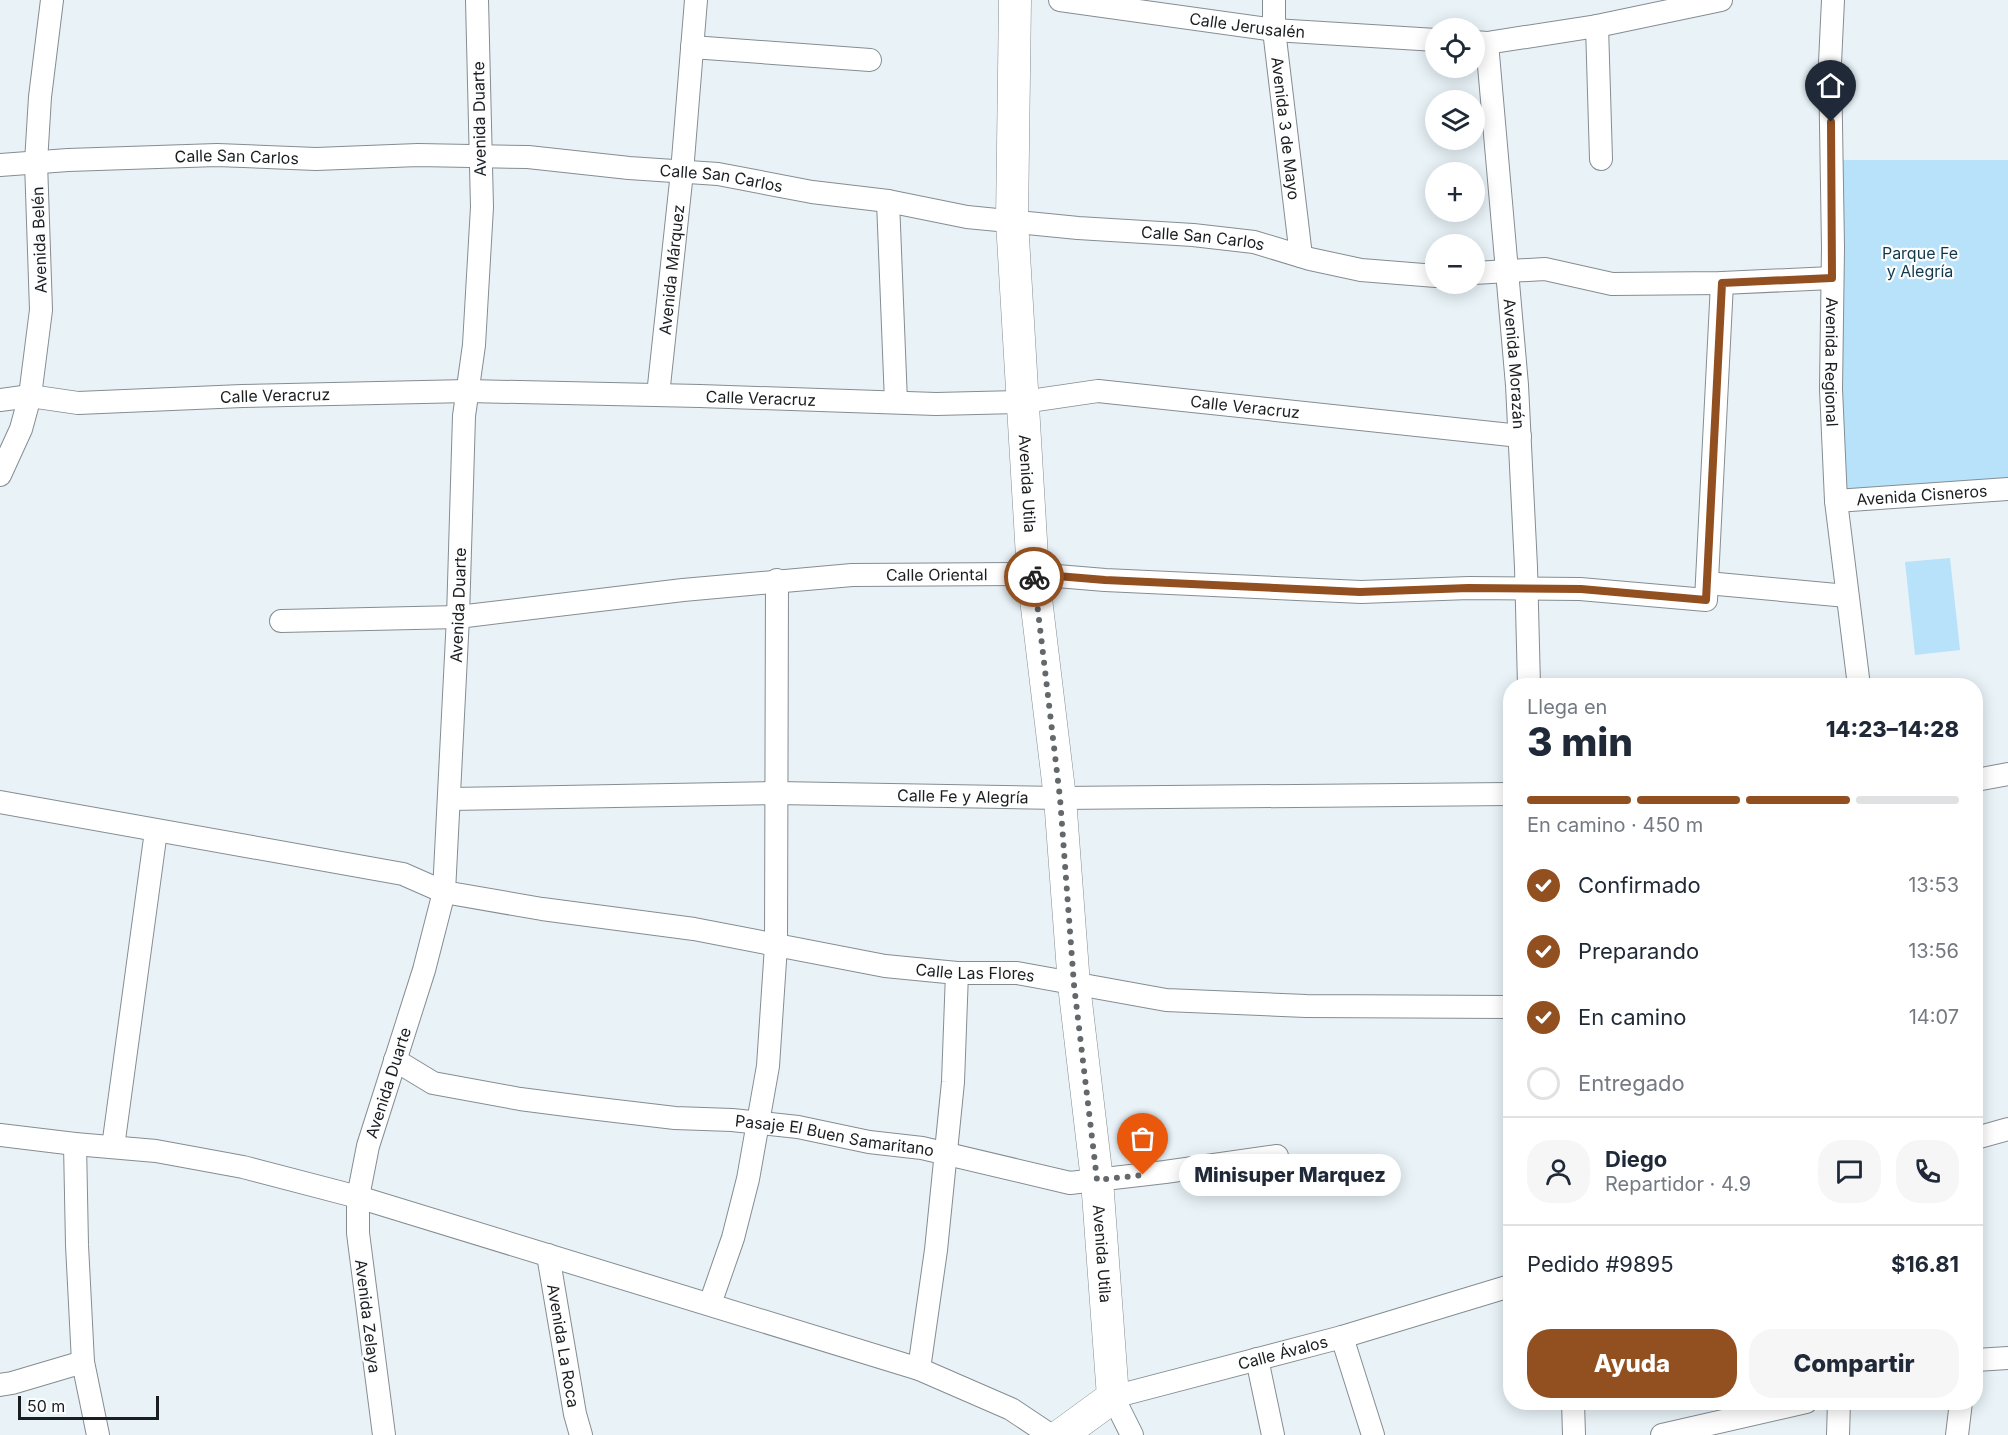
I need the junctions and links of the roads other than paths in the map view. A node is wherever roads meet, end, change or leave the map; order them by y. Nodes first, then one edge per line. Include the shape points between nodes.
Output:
1 (52, 0) edge
2 (477, 0) edge
3 (696, 0) edge
4 (1015, 0) edge
5 (1060, 0) edge
6 (1274, 0) edge
7 (1722, 0) edge
8 (1833, 0) edge
9 (1597, 26) junction
10 (1274, 30) junction
11 (1425, 39) edge
12 (1485, 41) edge
13 (692, 47) junction
14 (870, 60) dead end
15 (1485, 76) edge
16 (480, 155) junction
17 (1601, 159) dead end
18 (36, 162) junction
19 (0, 165) edge
20 (682, 172) junction
21 (888, 201) junction
22 (1012, 221) junction
23 (1300, 256) junction
24 (1508, 271) junction
25 (1485, 272) edge
26 (1425, 275) edge
27 (1832, 278) junction
28 (1722, 283) junction
29 (468, 391) junction
30 (658, 395) junction
31 (30, 396) junction
32 (0, 400) edge
33 (896, 402) junction
34 (1023, 402) junction
35 (1520, 436) junction
36 (0, 475) edge
37 (2008, 489) edge
38 (1836, 501) junction
39 (1033, 574) junction
40 (777, 580) junction
41 (1527, 588) junction
42 (1707, 591) junction
43 (1847, 596) junction
44 (458, 617) junction
45 (281, 621) dead end
46 (1529, 678) edge
47 (1858, 678) edge
48 (2008, 774) edge
49 (1983, 779) edge
50 (777, 793) junction
51 (1503, 794) edge
52 (1060, 798) junction
53 (450, 799) junction
54 (0, 802) edge
55 (156, 831) junction
56 (444, 892) junction
57 (776, 946) junction
58 (957, 973) junction
59 (1074, 985) junction
60 (1503, 1007) edge
61 (395, 1060) junction
62 (757, 1123) junction
63 (2008, 1129) edge
64 (0, 1135) edge
65 (1983, 1136) edge
66 (75, 1144) junction
67 (113, 1147) junction
68 (945, 1154) junction
69 (1277, 1156) dead end
70 (1097, 1180) junction
71 (358, 1197) junction
72 (548, 1255) junction
73 (1503, 1288) edge
74 (710, 1304) junction
75 (1342, 1337) junction
76 (2008, 1358) edge
77 (1257, 1359) junction
78 (1983, 1360) edge
79 (83, 1362) junction
80 (919, 1369) junction
81 (0, 1385) edge
82 (1113, 1397) junction
83 (1573, 1410) edge
84 (1771, 1410) edge
85 (1839, 1410) edge
86 (1960, 1410) edge
87 (98, 1435) edge
88 (384, 1435) edge
89 (581, 1435) edge
90 (1050, 1435) edge
91 (1061, 1435) edge
92 (1132, 1435) edge
93 (1273, 1435) edge
94 (1373, 1435) edge
95 (1574, 1435) edge
96 (1662, 1435) edge
97 (1838, 1435) edge
98 (1958, 1435) edge

1 - 18 street, Avenida Belén
2 - 16 street, Avenida Duarte
3 - 13 street, Avenida Márquez
4 - 22 street, Avenida Utila
5 - 10 street, Calle Jerusalén
6 - 10 street, Avenida 3 de Mayo
7 - 9 street
8 - 27 street, Avenida Regional
9 - 12 street
9 - 17 street
10 - 11 street, Calle Jerusalén
10 - 23 street, Avenida 3 de Mayo
13 - 14 street
13 - 20 street, Avenida Márquez
15 - 24 street, Avenida Morazán
16 - 18 street, Calle San Carlos via 316,159 218,154
16 - 20 street, Calle San Carlos
16 - 29 street, Avenida Duarte via 482,207
18 - 19 street, Calle San Carlos
18 - 31 street, Avenida Belén via 41,310
20 - 21 street, Calle San Carlos via 718,174 812,192
20 - 30 street, Avenida Márquez
21 - 22 street, Calle San Carlos via 967,217
21 - 33 street
22 - 23 street, Calle San Carlos via 1254,242
22 - 34 street, Avenida Utila
23 - 26 street, Calle San Carlos via 1361,270
24 - 25 street
24 - 28 street via 1545,269 1612,284
24 - 35 street, Avenida Morazán
27 - 28 street
27 - 38 street, Avenida Regional
28 - 42 street
29 - 30 street, Calle Veracruz
29 - 31 street, Calle Veracruz via 78,403
29 - 44 street, Avenida Duarte
30 - 33 street, Calle Veracruz
31 - 32 street, Calle Veracruz
31 - 36 street, Avenida Belén via 21,429
33 - 34 street, Calle Veracruz
34 - 35 street, Calle Veracruz via 1098,391
34 - 39 street, Avenida Utila
35 - 41 street, Avenida Morazán
37 - 38 street, Avenida Cisneros
38 - 43 street, Avenida Regional
39 - 40 street, Calle Oriental via 852,575
39 - 41 street, Calle Oriental via 1360,592
39 - 52 street, Avenida Utila
40 - 44 street, Calle Oriental
40 - 50 street
41 - 42 street, Calle Oriental
41 - 46 street, Avenida Morazán
42 - 43 street, Calle Oriental
43 - 47 street, Avenida Regional
44 - 45 street, Calle Oriental
44 - 53 street, Avenida Duarte
48 - 49 street
50 - 52 street, Calle Fe y Alegría
50 - 53 street, Calle Fe y Alegría
50 - 57 street
51 - 52 street, Calle Fe y Alegría
52 - 59 street, Avenida Utila
53 - 56 street, Avenida Duarte
54 - 55 street, Calle Las Flores
55 - 56 street, Calle Las Flores via 403,874
55 - 67 street
56 - 57 street, Calle Las Flores via 694,929
56 - 61 street, Avenida Duarte
57 - 58 street, Calle Las Flores via 885,966
57 - 62 street via 768,1066
58 - 59 street, Calle Las Flores via 1017,973
58 - 68 street via 953,1082
59 - 60 street, Calle Las Flores via 1166,1000 1306,1006
59 - 70 street, Avenida Utila
61 - 62 street, Pasaje El Buen Samaritano via 433,1083 509,1097 675,1118
61 - 71 street, Avenida Duarte via 368,1146
62 - 68 street, Pasaje El Buen Samaritano
62 - 74 street via 733,1238
63 - 65 street
64 - 66 street
66 - 67 street
66 - 79 street
67 - 71 street via 156,1150 243,1167
68 - 70 street, Pasaje El Buen Samaritano via 1070,1183
68 - 80 street
69 - 70 street, Pasaje El Buen Samaritano
70 - 82 street, Avenida Utila
71 - 72 street
71 - 88 street, Avenida Zelaya via 358,1233
72 - 74 street
72 - 89 street, Avenida La Roca
73 - 75 street, Calle Ávalos
74 - 80 street
75 - 77 street, Calle Ávalos
75 - 94 street
76 - 78 street
77 - 82 street, Calle Ávalos
77 - 93 street
79 - 81 street
79 - 87 street
80 - 90 street via 1011,1409
82 - 91 street, Calle Ávalos
82 - 92 street
83 - 95 street
84 - 96 street
85 - 97 street
86 - 98 street

